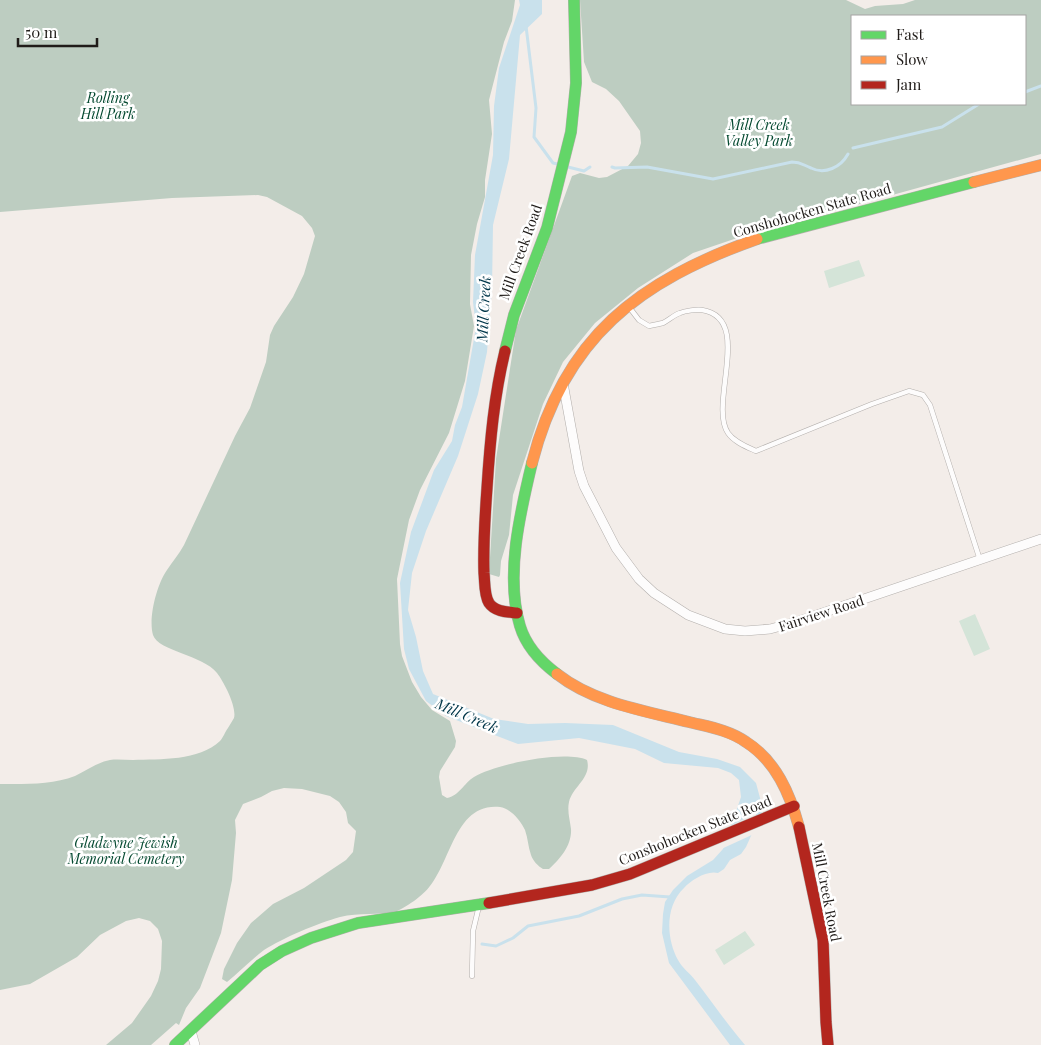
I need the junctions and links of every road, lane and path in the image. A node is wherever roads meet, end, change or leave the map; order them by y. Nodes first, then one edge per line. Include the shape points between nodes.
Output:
1 (574, 0) edge
2 (1041, 164) edge
3 (628, 306) junction
4 (563, 383) junction
5 (1041, 539) edge
6 (980, 560) junction
7 (517, 613) junction
8 (794, 806) junction
9 (480, 905) junction
10 (472, 976) dead end
11 (190, 1031) junction
12 (175, 1045) edge
13 (195, 1045) edge
14 (828, 1045) edge

1 - 7 main road, Mill Creek Road via 576,102 571,131 543,240 507,340 489,451 483,541 486,591 493,607
2 - 3 main road, Conshohocken State Road via 762,238 685,269
3 - 4 main road, Conshohocken State Road via 590,342
3 - 6 lane via 639,320 649,326 680,313 701,310 716,314 729,342 722,412 724,424 728,434 756,451 910,391 923,395 930,405
4 - 6 street, Fairview Road via 579,471 591,502 616,548 639,579 688,615 725,629 770,629
4 - 7 main road, Conshohocken State Road via 544,426 526,495 515,561
5 - 6 street, Fairview Road
7 - 8 main road, Conshohocken State Road via 532,649 560,676 602,697 718,729 742,739 771,765
8 - 9 main road, Conshohocken State Road via 611,880
8 - 14 main road, Mill Creek Road via 819,915
9 - 10 lane via 473,931
9 - 11 main road, Conshohocken State Road via 358,923 311,938 260,965
11 - 12 main road, Conshohocken State Road
11 - 13 street

